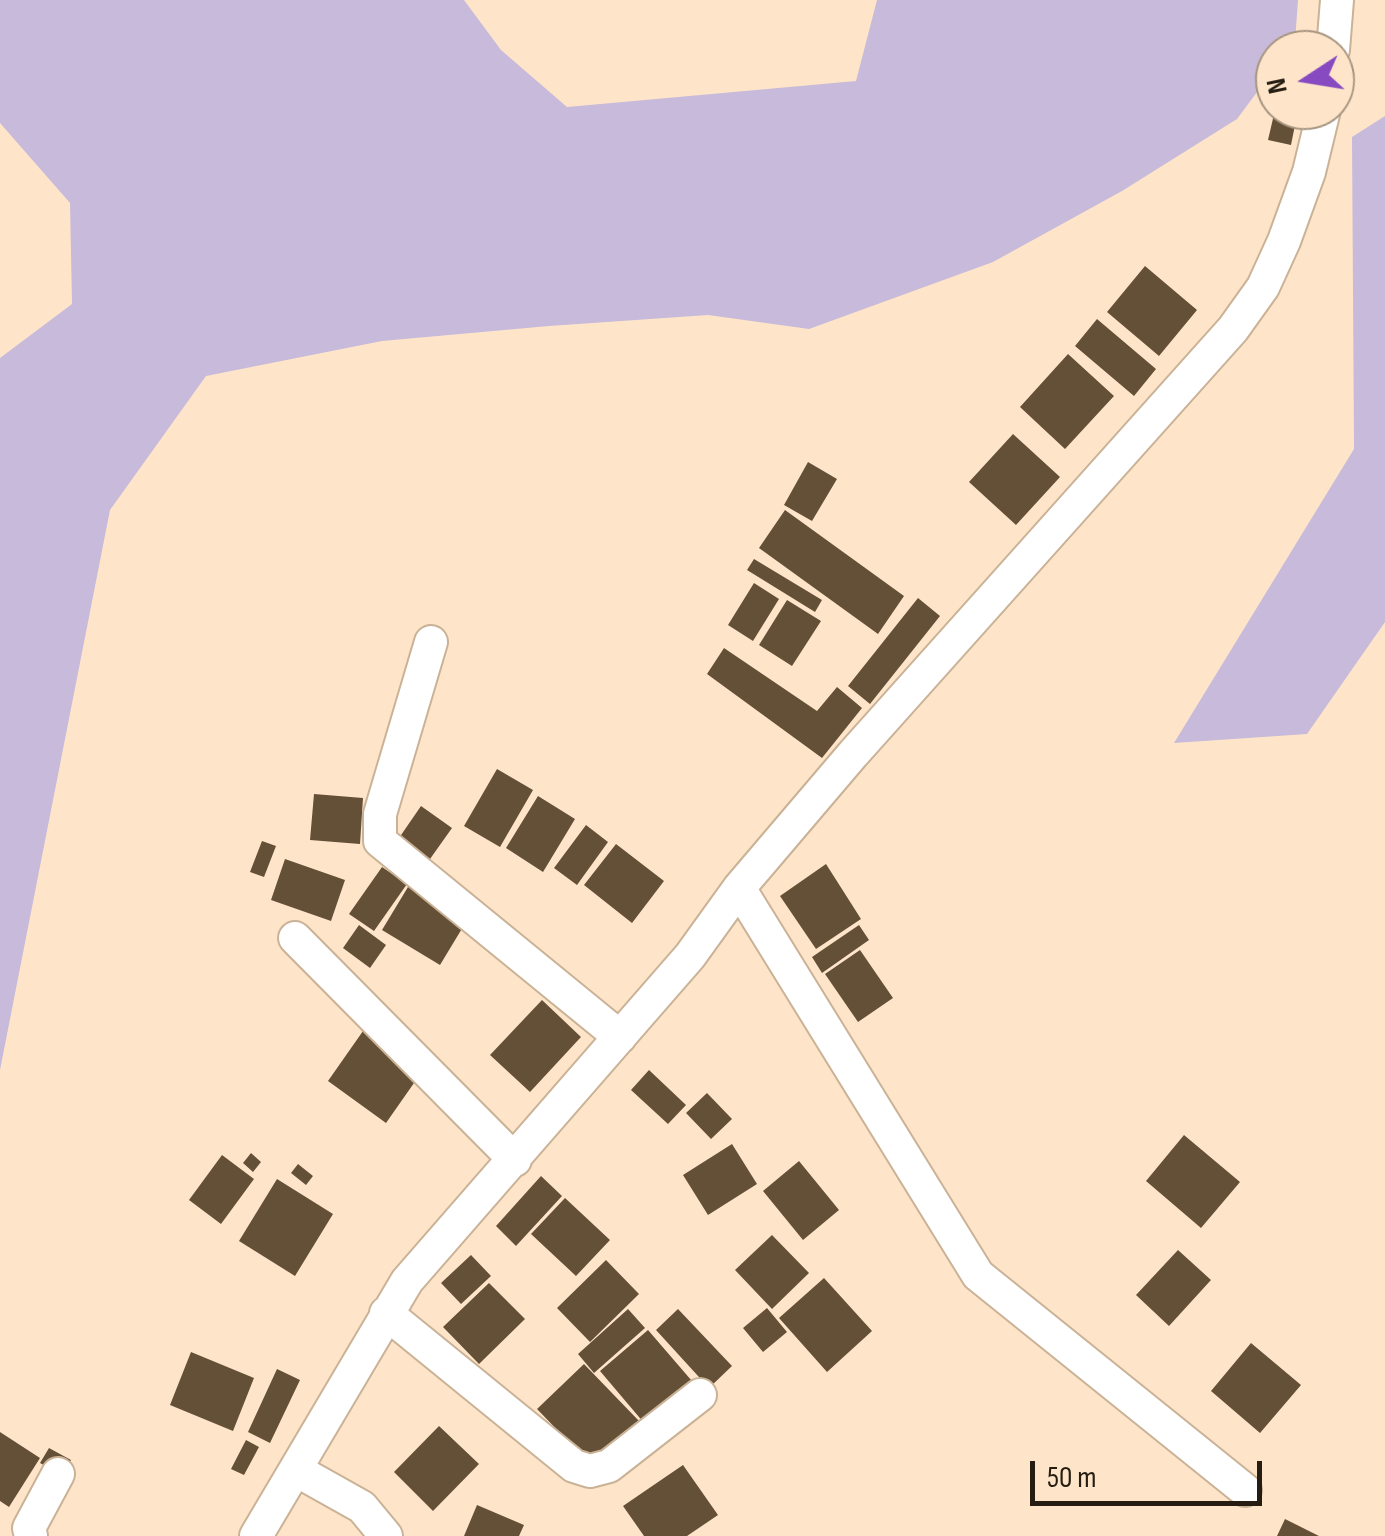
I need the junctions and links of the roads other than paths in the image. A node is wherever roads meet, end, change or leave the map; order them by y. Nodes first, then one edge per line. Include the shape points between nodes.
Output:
1 (1337, 0) edge
2 (1335, 30) edge
3 (1319, 130) edge
4 (430, 642) dead end
5 (739, 888) junction
6 (295, 938) dead end
7 (620, 1037) junction
8 (515, 1160) junction
9 (386, 1314) junction
10 (700, 1396) dead end
11 (296, 1470) junction
12 (58, 1474) dead end
13 (1246, 1490) dead end
14 (32, 1536) edge
15 (256, 1536) edge
16 (386, 1536) edge

1 - 2 street
3 - 5 street via 1284,240 1263,288 1233,329
4 - 7 street via 380,814 380,840
5 - 7 street
5 - 13 street via 978,1276
6 - 8 street
7 - 8 street
8 - 9 street
9 - 10 street via 574,1466 590,1471 609,1466
9 - 11 street
11 - 15 street
11 - 16 street via 362,1507
12 - 14 street via 29,1528

